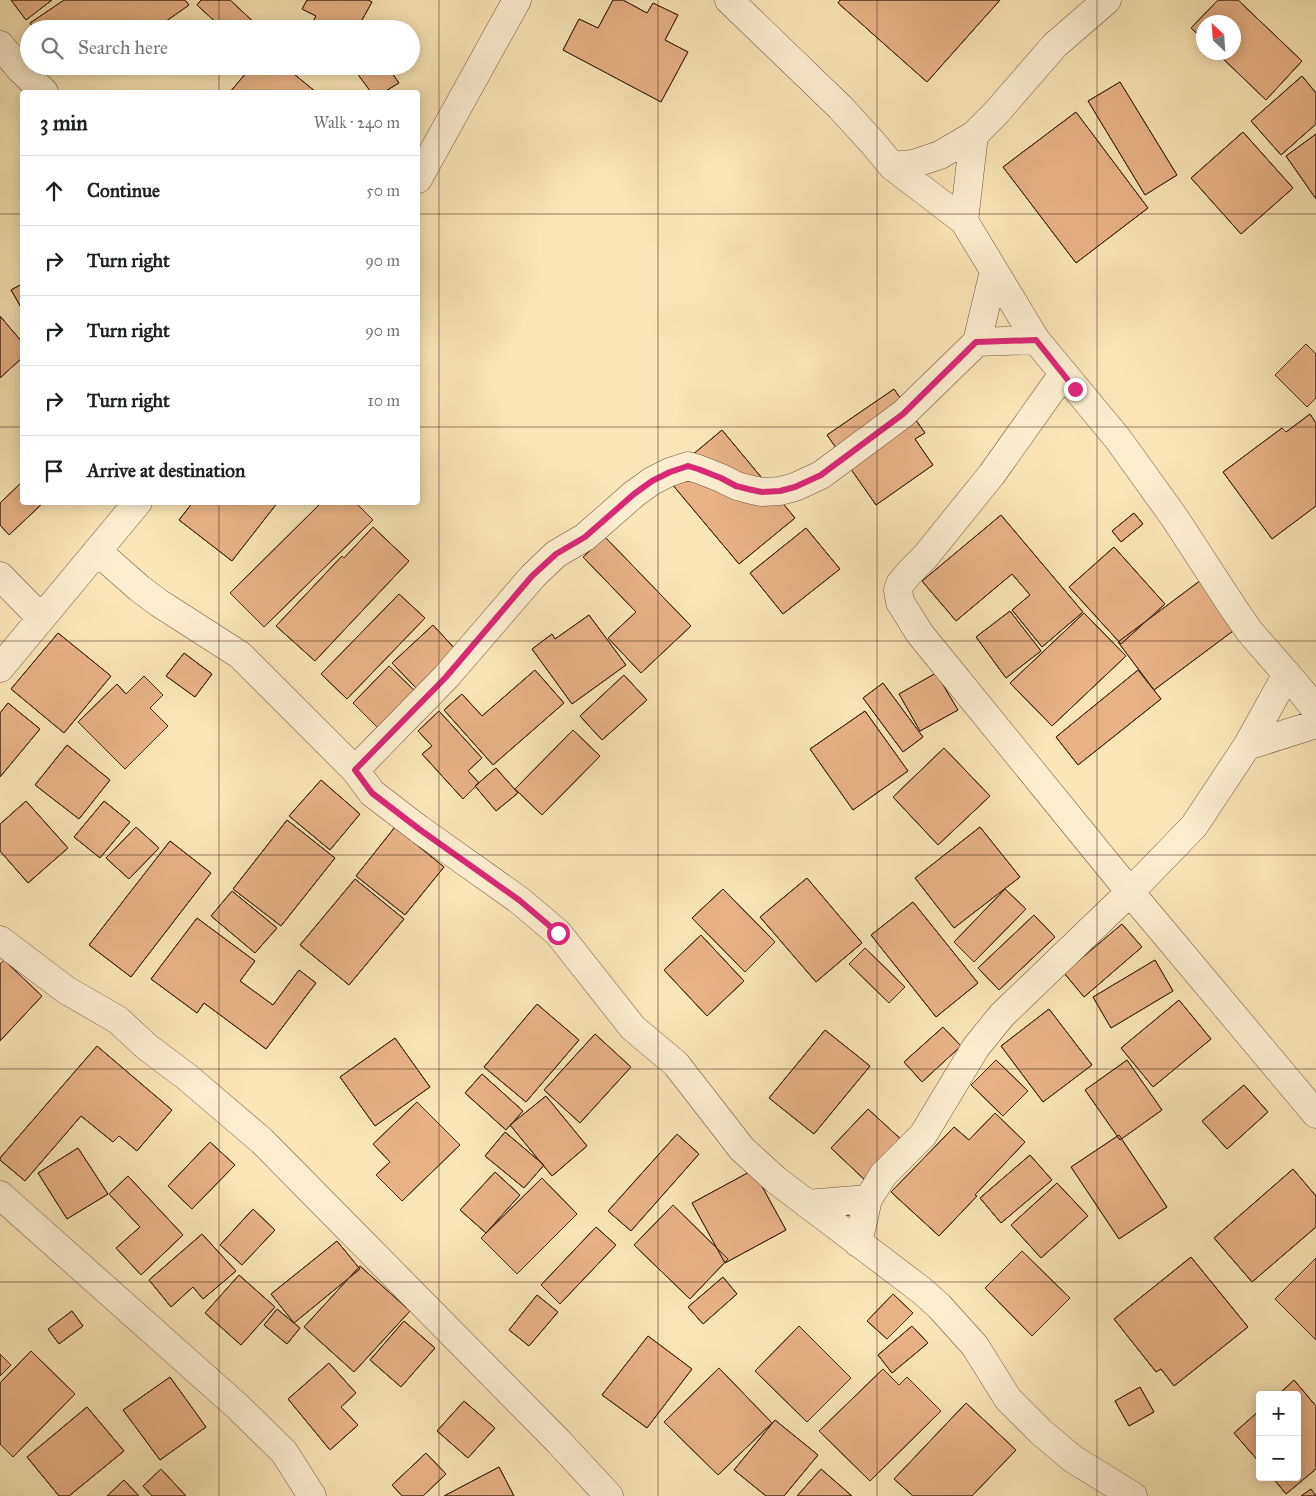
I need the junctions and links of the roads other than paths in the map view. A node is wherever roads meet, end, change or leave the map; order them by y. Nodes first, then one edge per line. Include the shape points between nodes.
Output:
1 (516, 0) edge
2 (728, 0) edge
3 (1107, 0) edge
4 (0, 45) edge
5 (20, 69) edge
6 (26, 75) edge
7 (42, 90) edge
8 (974, 135) junction
9 (892, 166) junction
10 (420, 175) edge
11 (964, 221) junction
12 (994, 271) junction
13 (1036, 340) junction
14 (976, 342) junction
15 (1063, 374) junction
16 (135, 505) edge
17 (97, 551) junction
18 (0, 576) edge
19 (41, 618) junction
20 (0, 668) edge
21 (1287, 674) junction
22 (1316, 710) edge
23 (1316, 724) edge
24 (1247, 746) junction
25 (355, 770) junction
26 (1130, 892) junction
27 (0, 940) edge
28 (1316, 1114) edge
29 (0, 1195) edge
30 (868, 1199) junction
31 (807, 1204) junction
32 (858, 1243) junction
33 (312, 1496) edge
34 (609, 1496) edge
35 (1133, 1496) edge

1 - 10 street
2 - 9 street via 840,107
3 - 8 street via 1055,46
4 - 5 street
6 - 7 street
8 - 9 street via 940,155 913,164
8 - 11 street
9 - 11 street
11 - 12 street
12 - 13 street
12 - 14 street
13 - 14 street
13 - 15 street
14 - 25 street via 903,414 821,475 795,487 762,492 736,486 688,466 652,481 532,576 446,677
15 - 21 street via 1118,439 1250,632
15 - 26 street via 992,474 898,590 900,602 920,634
16 - 17 street
17 - 19 street
17 - 25 street via 159,603 240,655
18 - 19 street
19 - 20 street
21 - 22 street
21 - 24 street
23 - 24 street
24 - 26 street via 1194,826
25 - 31 street via 372,793 519,900 558,933 633,1028 676,1064 742,1149
26 - 28 street
26 - 30 street via 988,1032 923,1134 883,1175
27 - 34 street via 66,990 118,1020 262,1141
29 - 33 street via 250,1419 284,1452
30 - 31 street
30 - 32 street
31 - 32 street
32 - 35 street via 939,1306 975,1346 1008,1399 1041,1432 1073,1459

